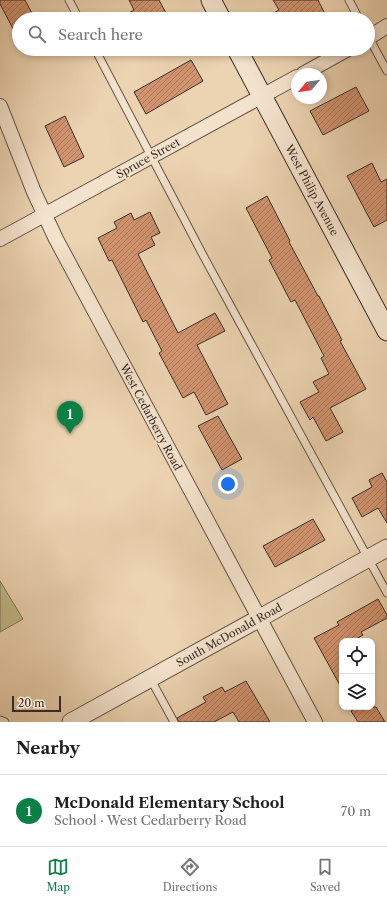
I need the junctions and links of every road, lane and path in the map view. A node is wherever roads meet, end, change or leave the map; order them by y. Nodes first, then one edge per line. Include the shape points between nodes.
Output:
1 (69, 0) edge
2 (211, 0) edge
3 (349, 0) edge
4 (75, 12) edge
5 (217, 12) edge
6 (355, 12) edge
7 (387, 26) edge
8 (375, 33) edge
9 (375, 50) edge
10 (99, 56) edge
11 (241, 56) edge
12 (335, 56) edge
13 (314, 68) edge
14 (387, 71) edge
15 (291, 80) edge
16 (263, 96) junction
17 (0, 106) edge
18 (152, 156) junction
19 (45, 215) junction
20 (0, 240) edge
21 (387, 331) edge
22 (387, 548) edge
23 (368, 558) junction
24 (387, 594) edge
25 (259, 618) junction
26 (150, 678) junction
27 (0, 720) edge
28 (5, 722) edge
29 (71, 722) edge
30 (174, 722) edge
31 (315, 722) edge

1 - 4 lane
2 - 5 main road
3 - 6 lane
7 - 8 street
9 - 14 lane
10 - 18 lane
11 - 16 main road, West Philip Avenue
12 - 13 street
15 - 16 street, Spruce Street
16 - 18 street, Spruce Street
16 - 21 main road, West Philip Avenue
17 - 19 street, West Cedarberry Road
18 - 19 street, Spruce Street
18 - 23 lane
19 - 20 street, Spruce Street
19 - 25 street, West Cedarberry Road
22 - 23 street, South McDonald Road
23 - 24 lane
23 - 25 street, South McDonald Road
25 - 26 street, South McDonald Road
25 - 31 street, West Cedarberry Road
26 - 29 street, South McDonald Road
26 - 30 lane
27 - 28 lane

